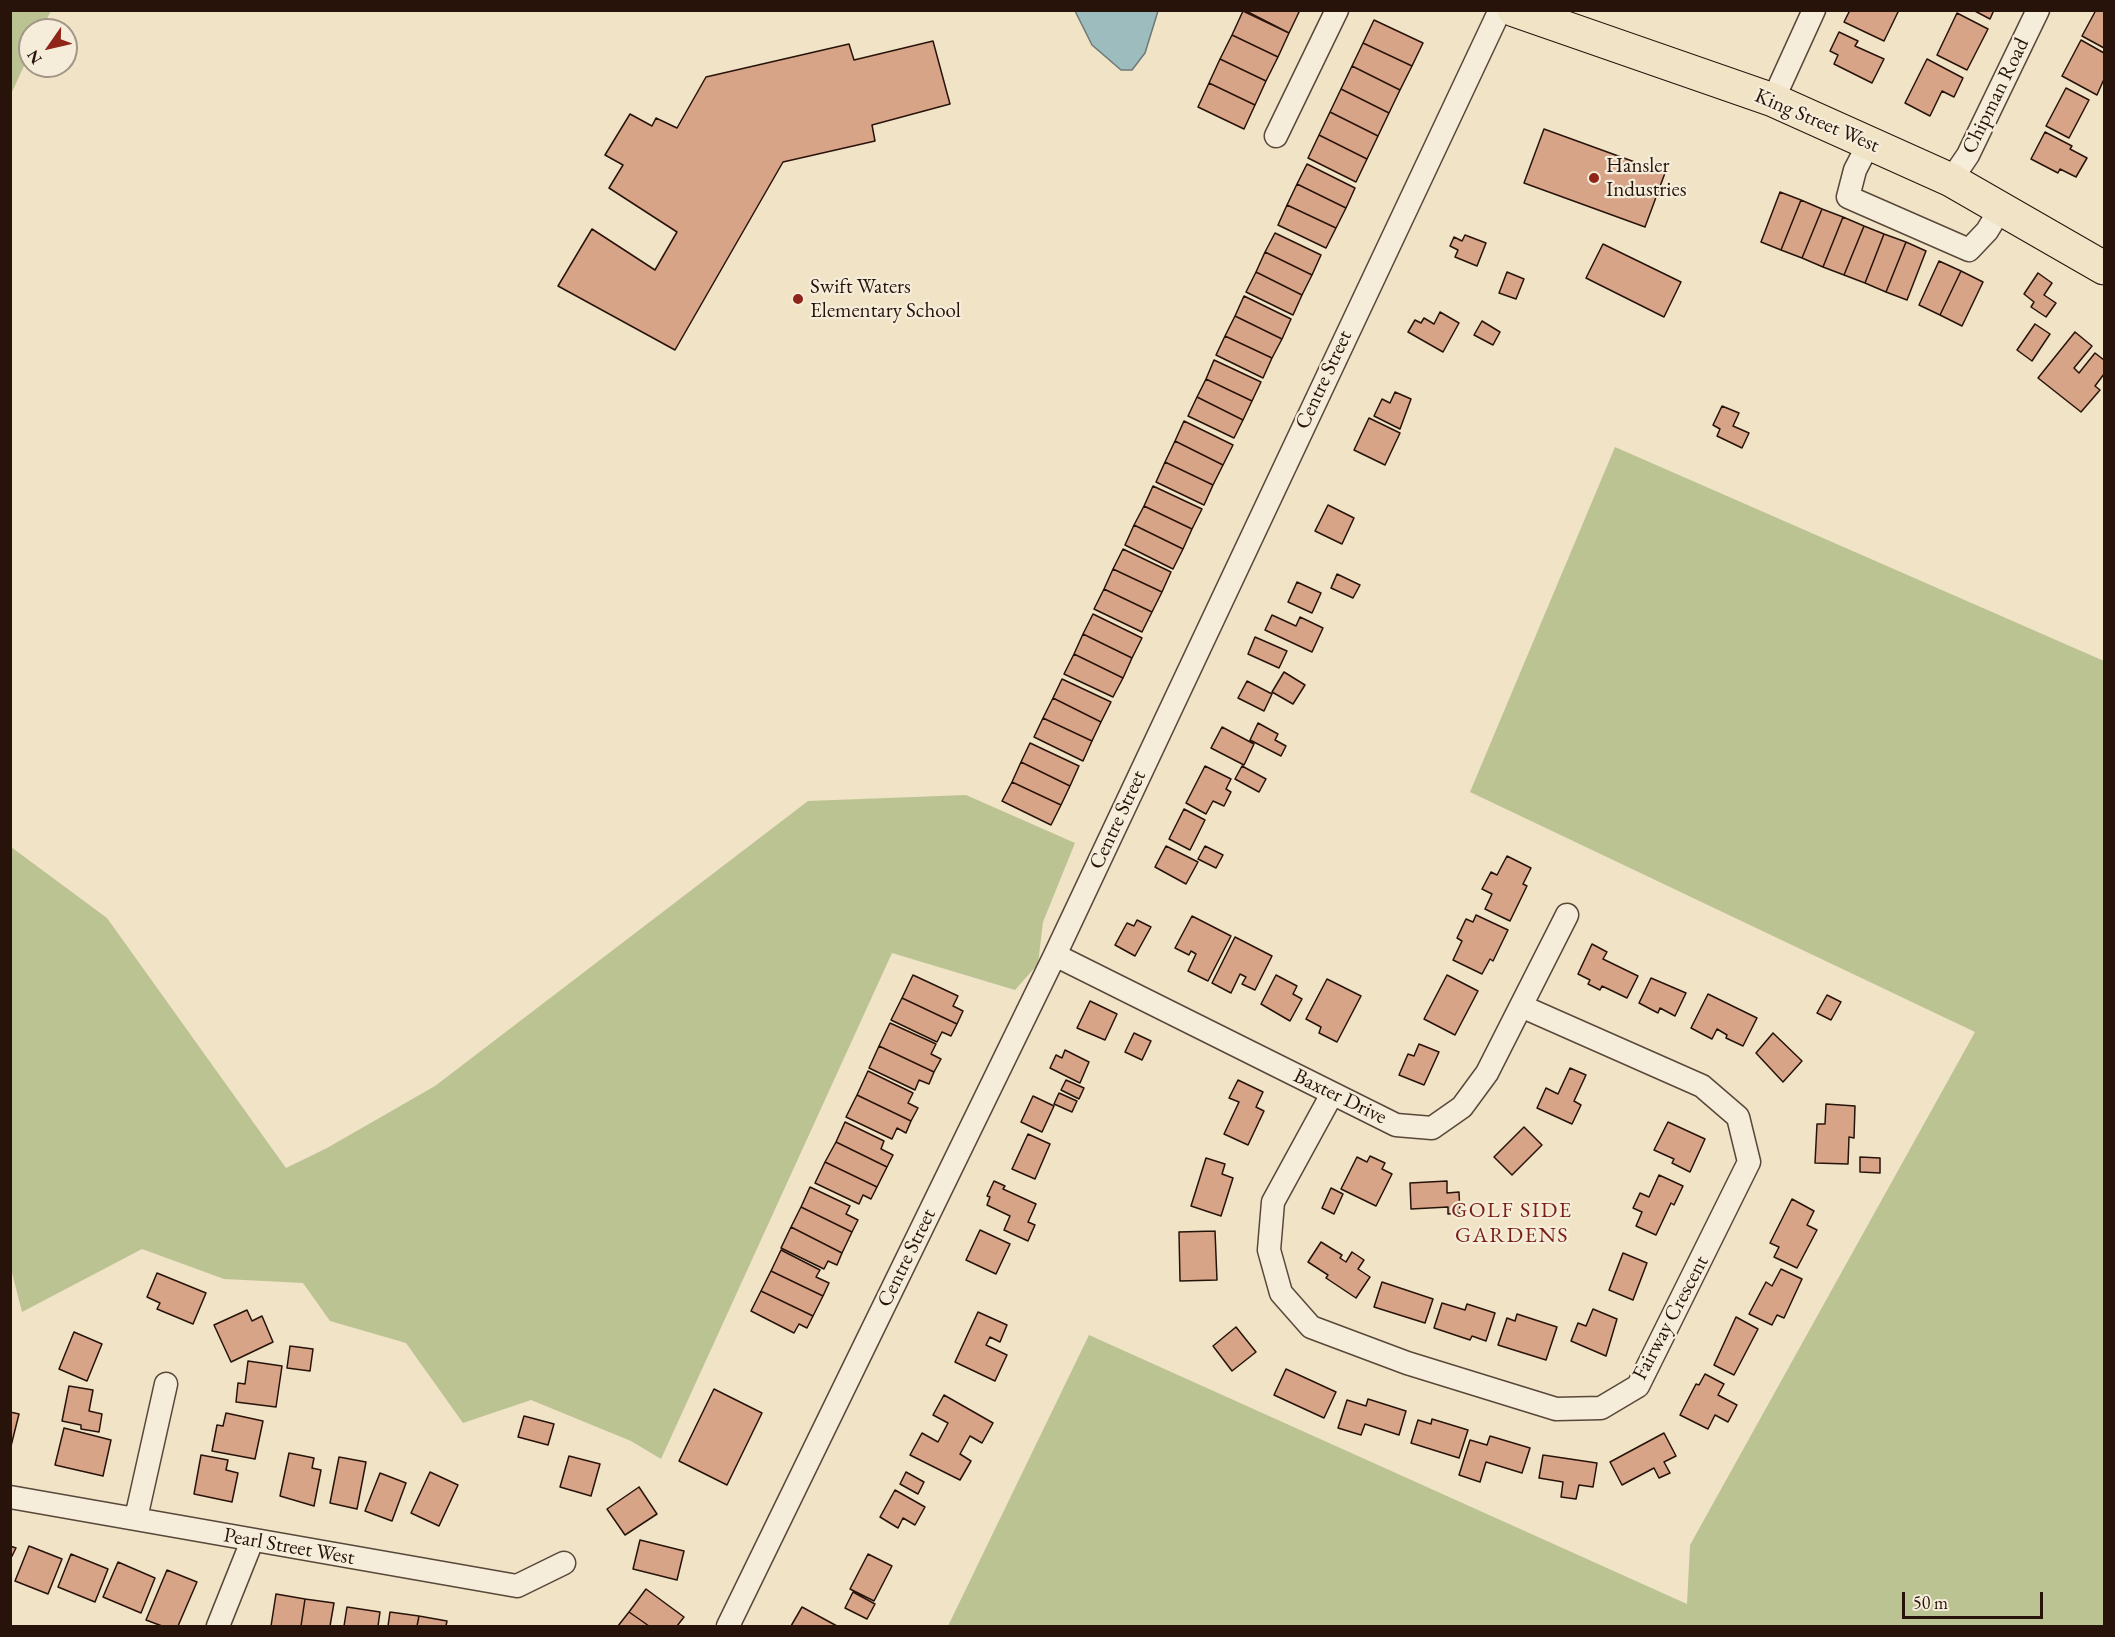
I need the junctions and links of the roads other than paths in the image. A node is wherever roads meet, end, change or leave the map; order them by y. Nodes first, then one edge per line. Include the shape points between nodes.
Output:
1 (1337, 10) edge
2 (1500, 10) edge
3 (1514, 10) edge
4 (1814, 10) edge
5 (2038, 10) edge
6 (1773, 100) junction
7 (1276, 136) dead end
8 (1869, 143) junction
9 (1951, 180) junction
10 (2001, 208) junction
11 (2104, 268) edge
12 (1567, 915) dead end
13 (1055, 955) junction
14 (1521, 1006) junction
15 (1332, 1094) junction
16 (166, 1384) dead end
17 (10, 1497) edge
18 (136, 1518) junction
19 (252, 1541) junction
20 (564, 1563) dead end
21 (218, 1626) edge
22 (728, 1626) edge

1 - 7 street
2 - 13 street, Centre Street
3 - 6 main road, King Street West
4 - 6 street
5 - 9 street, Chipman Road via 1968,155
6 - 8 main road, King Street West
8 - 9 main road, King Street West
8 - 10 street via 1855,170 1848,197 1969,250
9 - 10 main road, King Street West
10 - 11 main road, King Street West
12 - 14 street, Baxter Drive
13 - 15 street, Baxter Drive
13 - 22 street, Centre Street
14 - 15 street, Baxter Drive via 1487,1073 1462,1107 1432,1128 1396,1125
14 - 15 street, Fairway Crescent via 1702,1086 1738,1117 1749,1162 1638,1386 1601,1408 1557,1409 1407,1363 1311,1327 1281,1293 1269,1250 1274,1202
16 - 18 street
17 - 18 street, Pearl Street West
18 - 19 street, Pearl Street West
19 - 20 street, Pearl Street West via 516,1586
19 - 21 street

